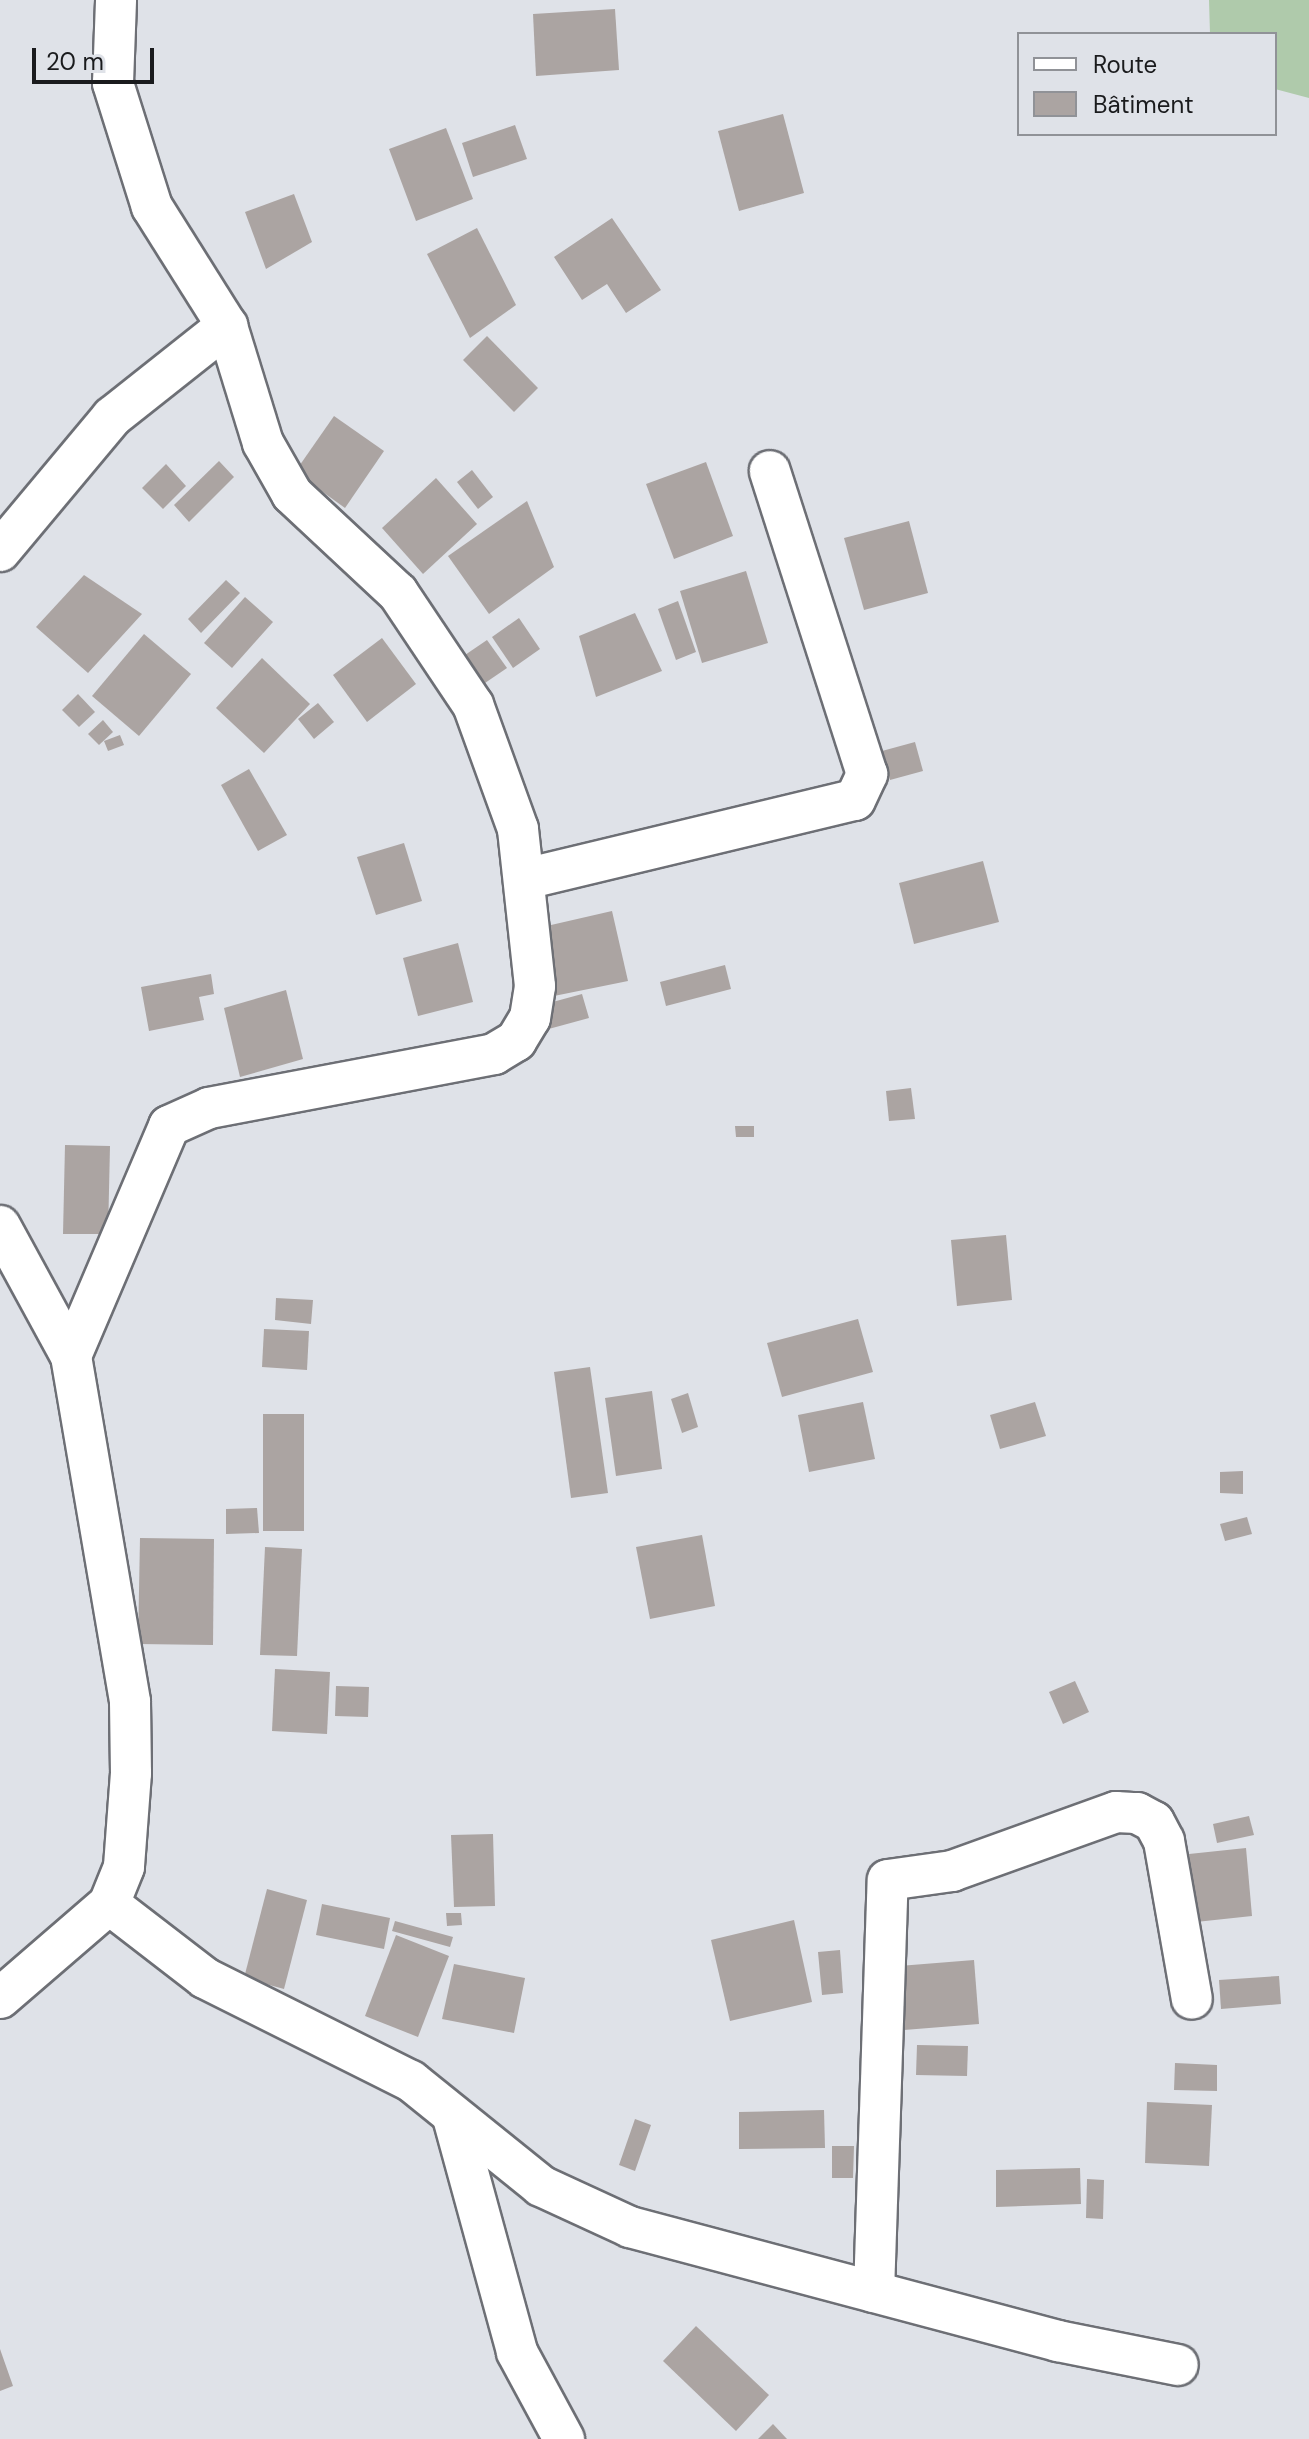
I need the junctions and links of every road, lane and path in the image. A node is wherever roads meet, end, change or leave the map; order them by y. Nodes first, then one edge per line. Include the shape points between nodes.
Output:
1 (116, 0) edge
2 (227, 326) junction
3 (770, 471) dead end
4 (0, 551) edge
5 (529, 878) junction
6 (0, 1226) edge
7 (71, 1356) junction
8 (109, 1904) junction
9 (0, 1998) edge
10 (1192, 1999) dead end
11 (454, 2121) junction
12 (874, 2292) junction
13 (1178, 2365) dead end
14 (564, 2439) edge

1 - 2 street via 113,83 152,207
2 - 4 street via 112,417
2 - 5 street via 263,443 292,494 398,593 473,705
3 - 5 street via 867,774 855,800
5 - 7 street via 535,986 516,1041 477,1060 209,1108 169,1126
6 - 7 street
7 - 8 street via 72,1400 130,1702 130,1816 124,1867
8 - 9 street
8 - 11 street via 218,1986 411,2081
10 - 12 street via 1164,1841 1154,1822 1137,1813 1116,1812 952,1871 888,1880
11 - 12 street via 541,2186 630,2227
11 - 14 street via 517,2352
12 - 13 street

